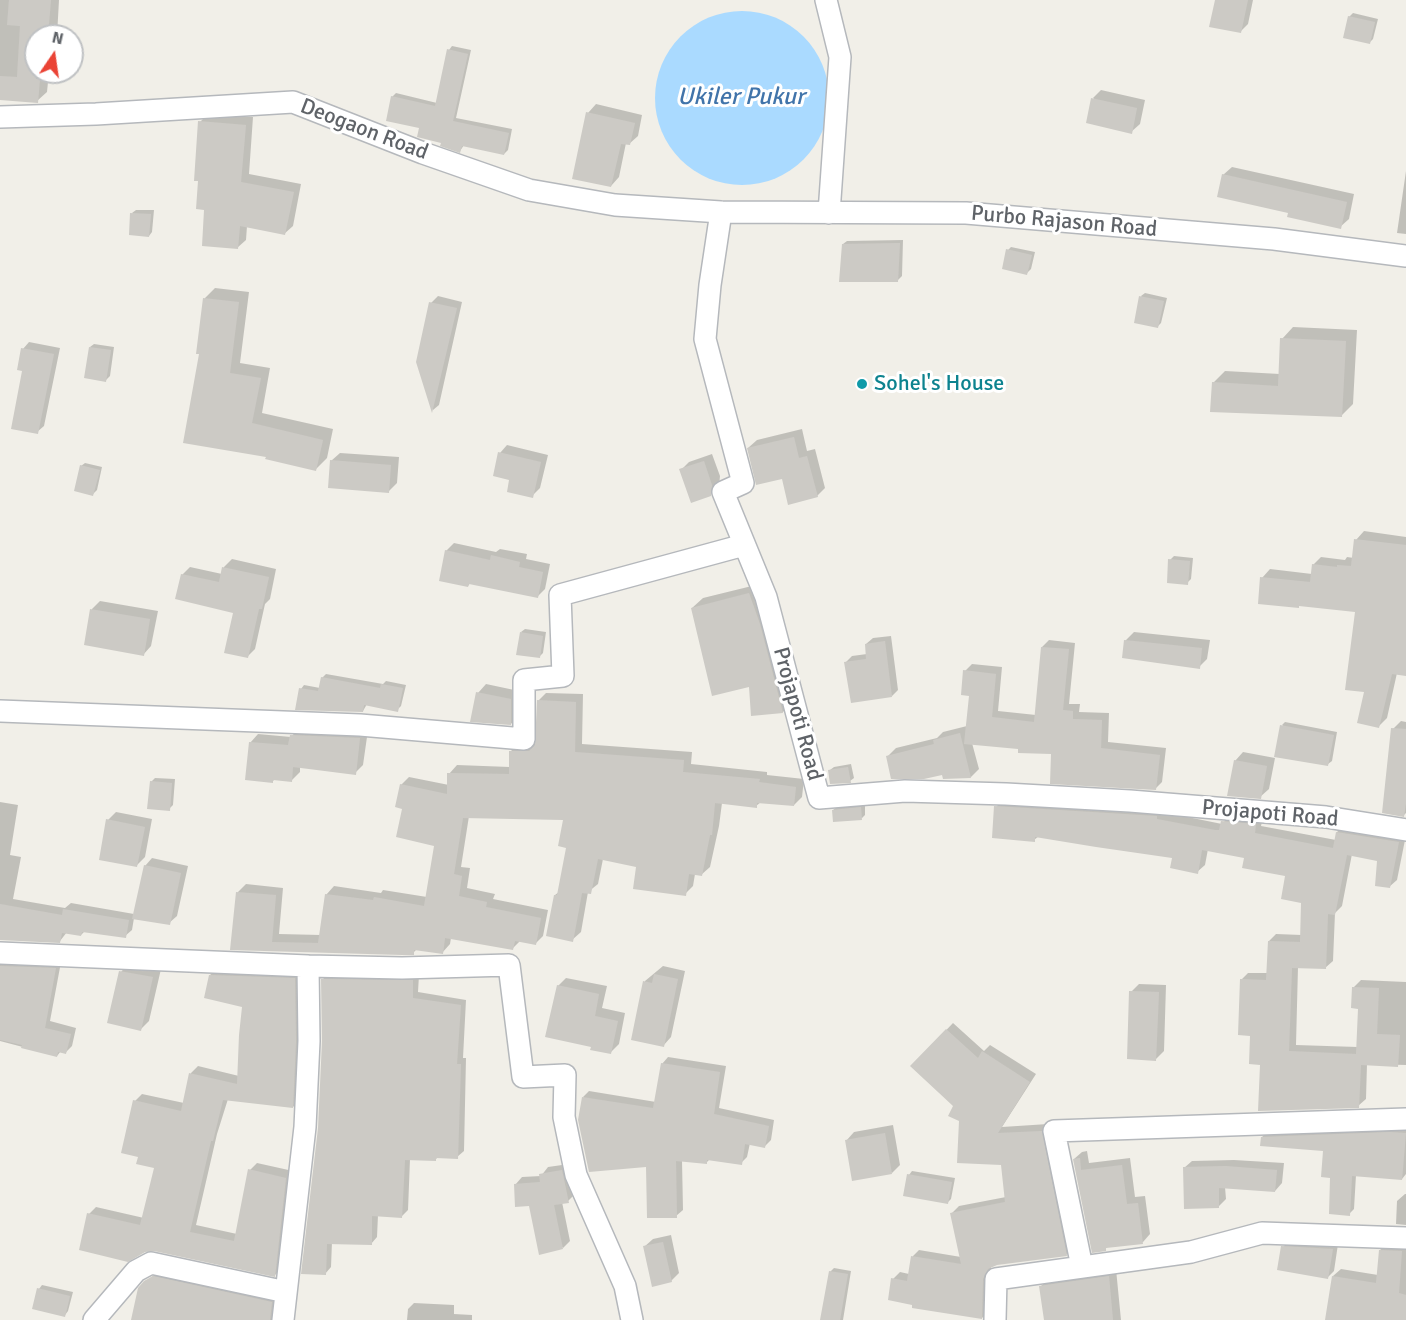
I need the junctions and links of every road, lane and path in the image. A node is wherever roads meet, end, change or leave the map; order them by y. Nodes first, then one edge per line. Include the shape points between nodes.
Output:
1 (826, 0) edge
2 (0, 117) edge
3 (722, 212) junction
4 (829, 213) junction
5 (1406, 256) edge
6 (744, 545) junction
7 (0, 711) edge
8 (1406, 830) edge
9 (0, 952) edge
10 (308, 966) junction
11 (1406, 1119) edge
12 (1406, 1238) edge
13 (1082, 1267) junction
14 (286, 1292) junction
15 (94, 1320) edge
16 (283, 1320) edge
17 (632, 1320) edge
18 (995, 1320) edge

1 - 4 street via 840,57
2 - 3 street, Deogaon Road via 293,102 529,190 615,205
3 - 4 street, Purbo Rajason Road
3 - 6 street, Projapoti Road via 705,339 743,483 723,492
4 - 5 street, Purbo Rajason Road via 966,213 1274,239
6 - 7 street via 560,595 562,676 524,680 524,739 360,725
6 - 8 street, Projapoti Road via 766,597 819,798 905,791 1006,794 1326,817
9 - 10 street
10 - 14 street via 305,1127
10 - 17 street via 509,965 522,1077 566,1075 564,1117 576,1175 625,1286
11 - 13 street via 1054,1131
12 - 13 street via 1262,1233 1191,1252
13 - 18 street via 996,1279
14 - 15 street via 151,1263 136,1271
14 - 16 street

